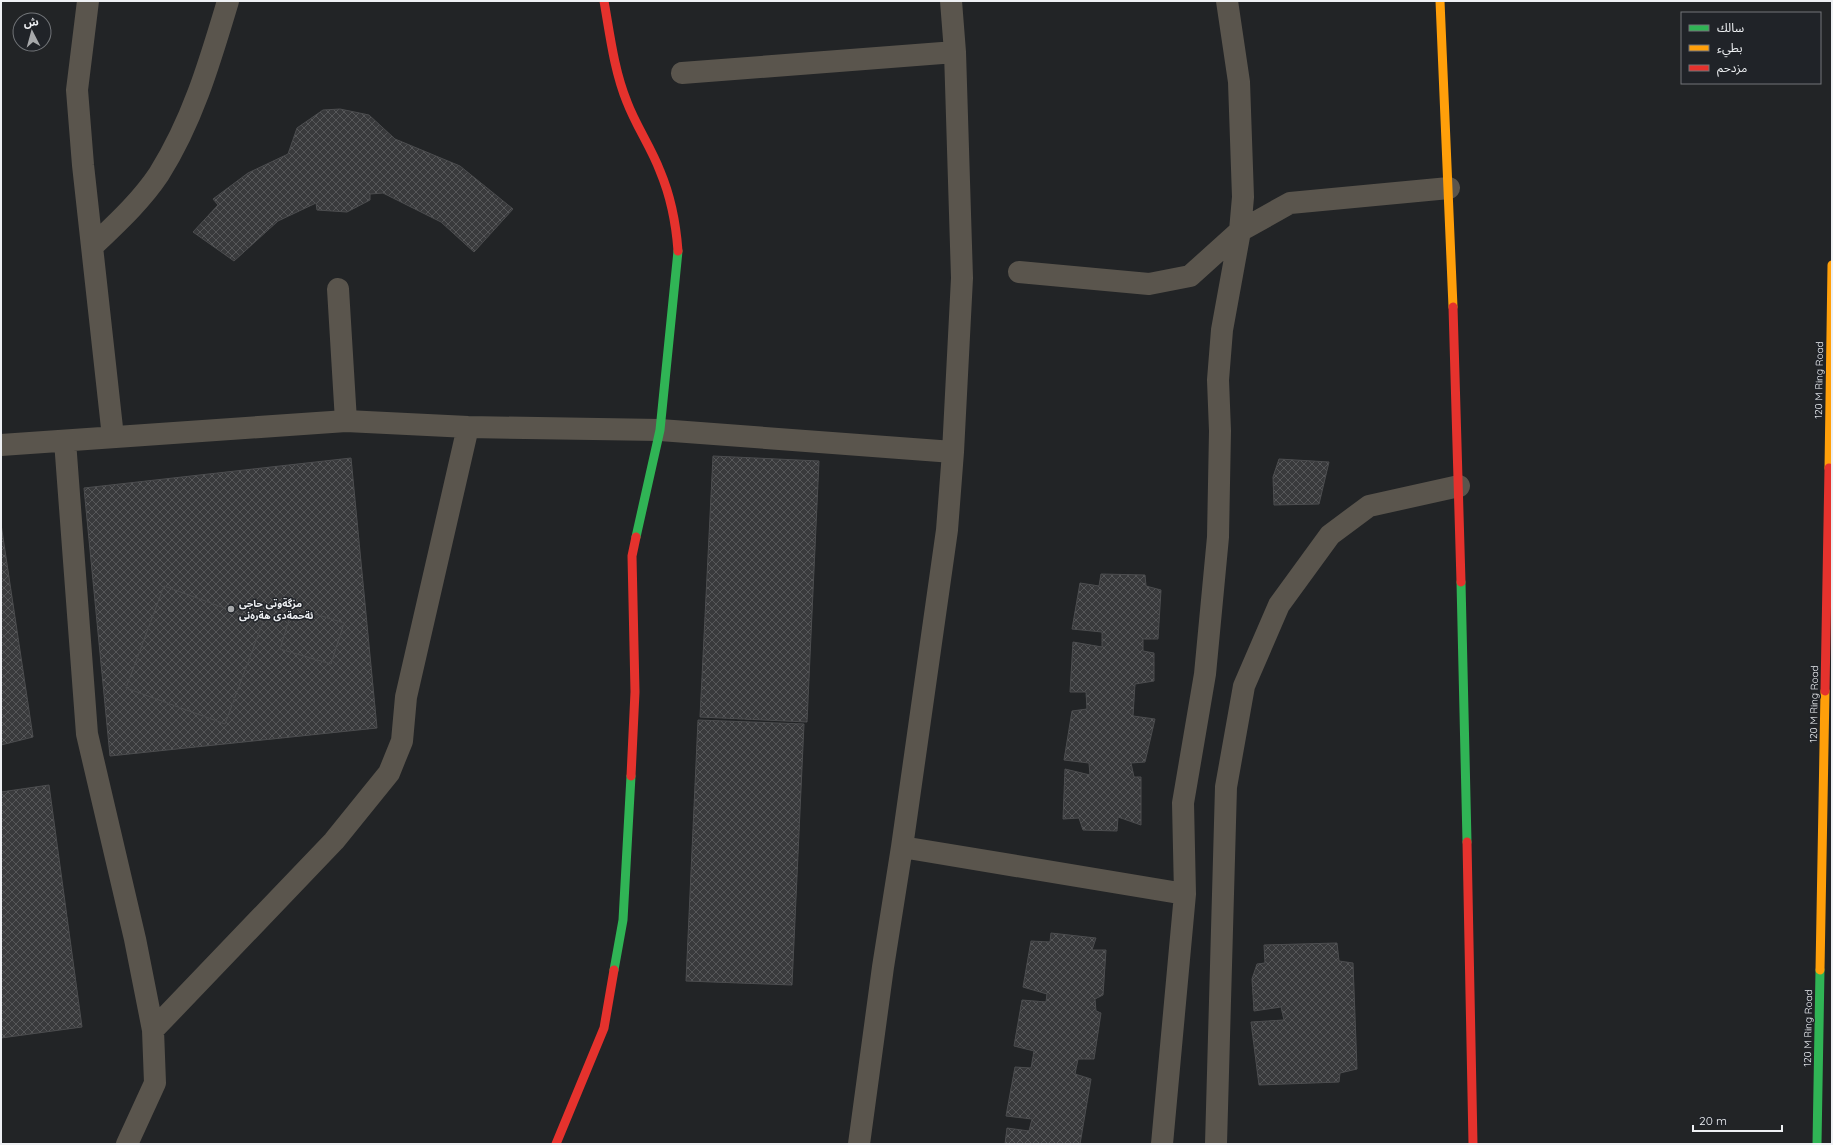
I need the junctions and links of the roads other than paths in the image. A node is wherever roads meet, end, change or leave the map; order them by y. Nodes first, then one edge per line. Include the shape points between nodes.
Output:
1 (88, 1) edge
2 (228, 1) edge
3 (604, 1) edge
4 (951, 1) edge
5 (1227, 1) edge
6 (1440, 1) edge
7 (955, 52) junction
8 (682, 73) dead end
9 (1449, 188) junction
10 (1240, 231) junction
11 (93, 246) junction
12 (1832, 265) edge
13 (1019, 272) dead end
14 (338, 288) dead end
15 (346, 421) junction
16 (468, 427) junction
17 (660, 430) junction
18 (113, 437) junction
19 (65, 441) junction
20 (1, 445) edge
21 (953, 452) junction
22 (1459, 486) junction
23 (902, 847) junction
24 (1185, 894) junction
25 (153, 1030) junction
26 (127, 1144) edge
27 (556, 1144) edge
28 (859, 1144) edge
29 (1162, 1144) edge
30 (1216, 1144) edge
31 (1473, 1144) edge
32 (1817, 1144) edge

1 - 11 street via 78,90 83,165
2 - 11 street via 201,88 183,133 158,174 128,212
3 - 17 main road via 614,58 627,102 660,170 670,198 676,227 676,287
4 - 7 street
5 - 10 street via 1239,82 1242,197
6 - 9 main road
7 - 8 street
7 - 21 street via 962,278
9 - 10 street via 1290,203
9 - 22 main road
10 - 13 street via 1190,276 1183,278 1149,284
10 - 24 street via 1222,337 1218,380 1218,537 1205,674 1183,803
11 - 18 street
12 - 32 main road, 120 M Ring Road
14 - 15 street
15 - 16 street
15 - 18 street
16 - 17 street
16 - 25 street via 406,697 402,741 389,773 334,841
17 - 21 street
17 - 27 main road via 632,556 635,692 623,920 604,1028
18 - 19 street
19 - 20 street
19 - 25 street via 87,734 136,939
21 - 23 street via 947,530
22 - 30 street via 1369,506 1330,535 1279,605 1244,686 1226,787
22 - 31 main road
23 - 24 street
23 - 28 street
24 - 29 street
25 - 26 street via 155,1083

